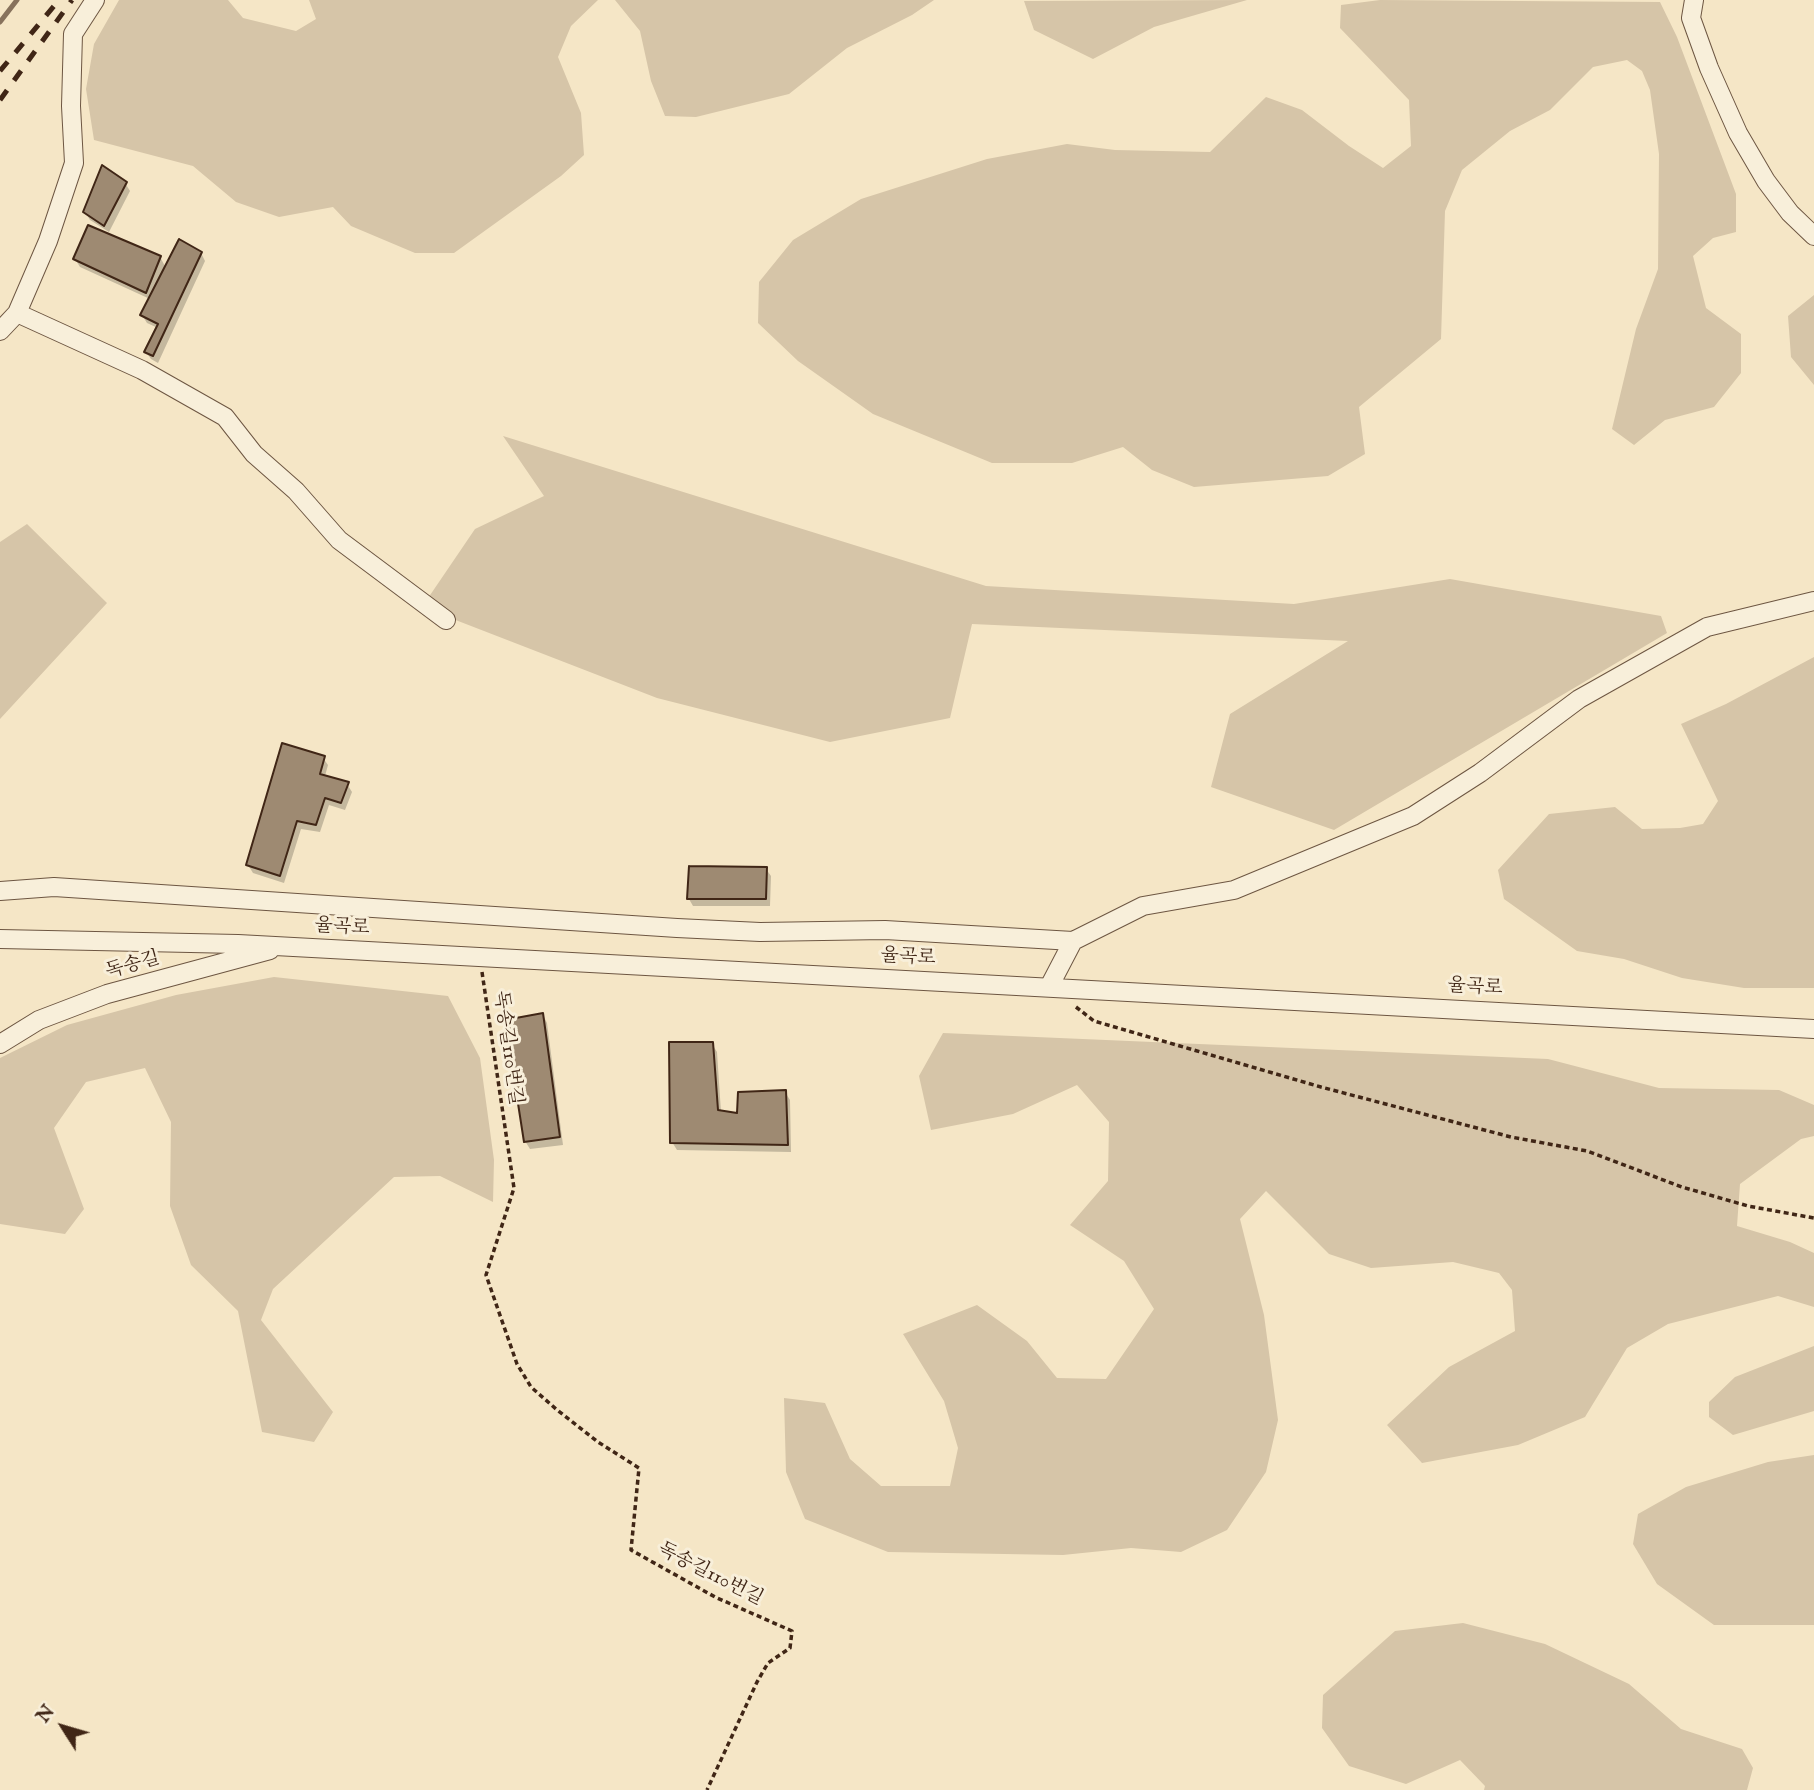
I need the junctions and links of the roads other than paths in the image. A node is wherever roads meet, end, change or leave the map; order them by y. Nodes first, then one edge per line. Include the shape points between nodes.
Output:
1 (95, 0) edge
2 (1694, 0) edge
3 (1814, 236) edge
4 (17, 313) junction
5 (0, 331) edge
6 (1814, 601) edge
7 (446, 620) dead end
8 (0, 891) edge
9 (0, 939) edge
10 (1073, 940) junction
11 (284, 946) junction
12 (1049, 986) junction
13 (1814, 1028) edge
14 (0, 1044) edge

1 - 4 street via 73,34 74,163
2 - 3 street via 1691,18 1738,133 1766,181
4 - 5 street
4 - 7 street via 142,370 225,417 254,454 296,491 339,540
6 - 10 street via 1707,627 1579,699 1413,816 1234,890 1143,906
8 - 10 street via 54,887 677,928 897,930
9 - 11 street, 율곡로
10 - 12 street
11 - 12 street, 율곡로
11 - 14 street, 독송길 via 107,994 39,1020
12 - 13 street, 율곡로

